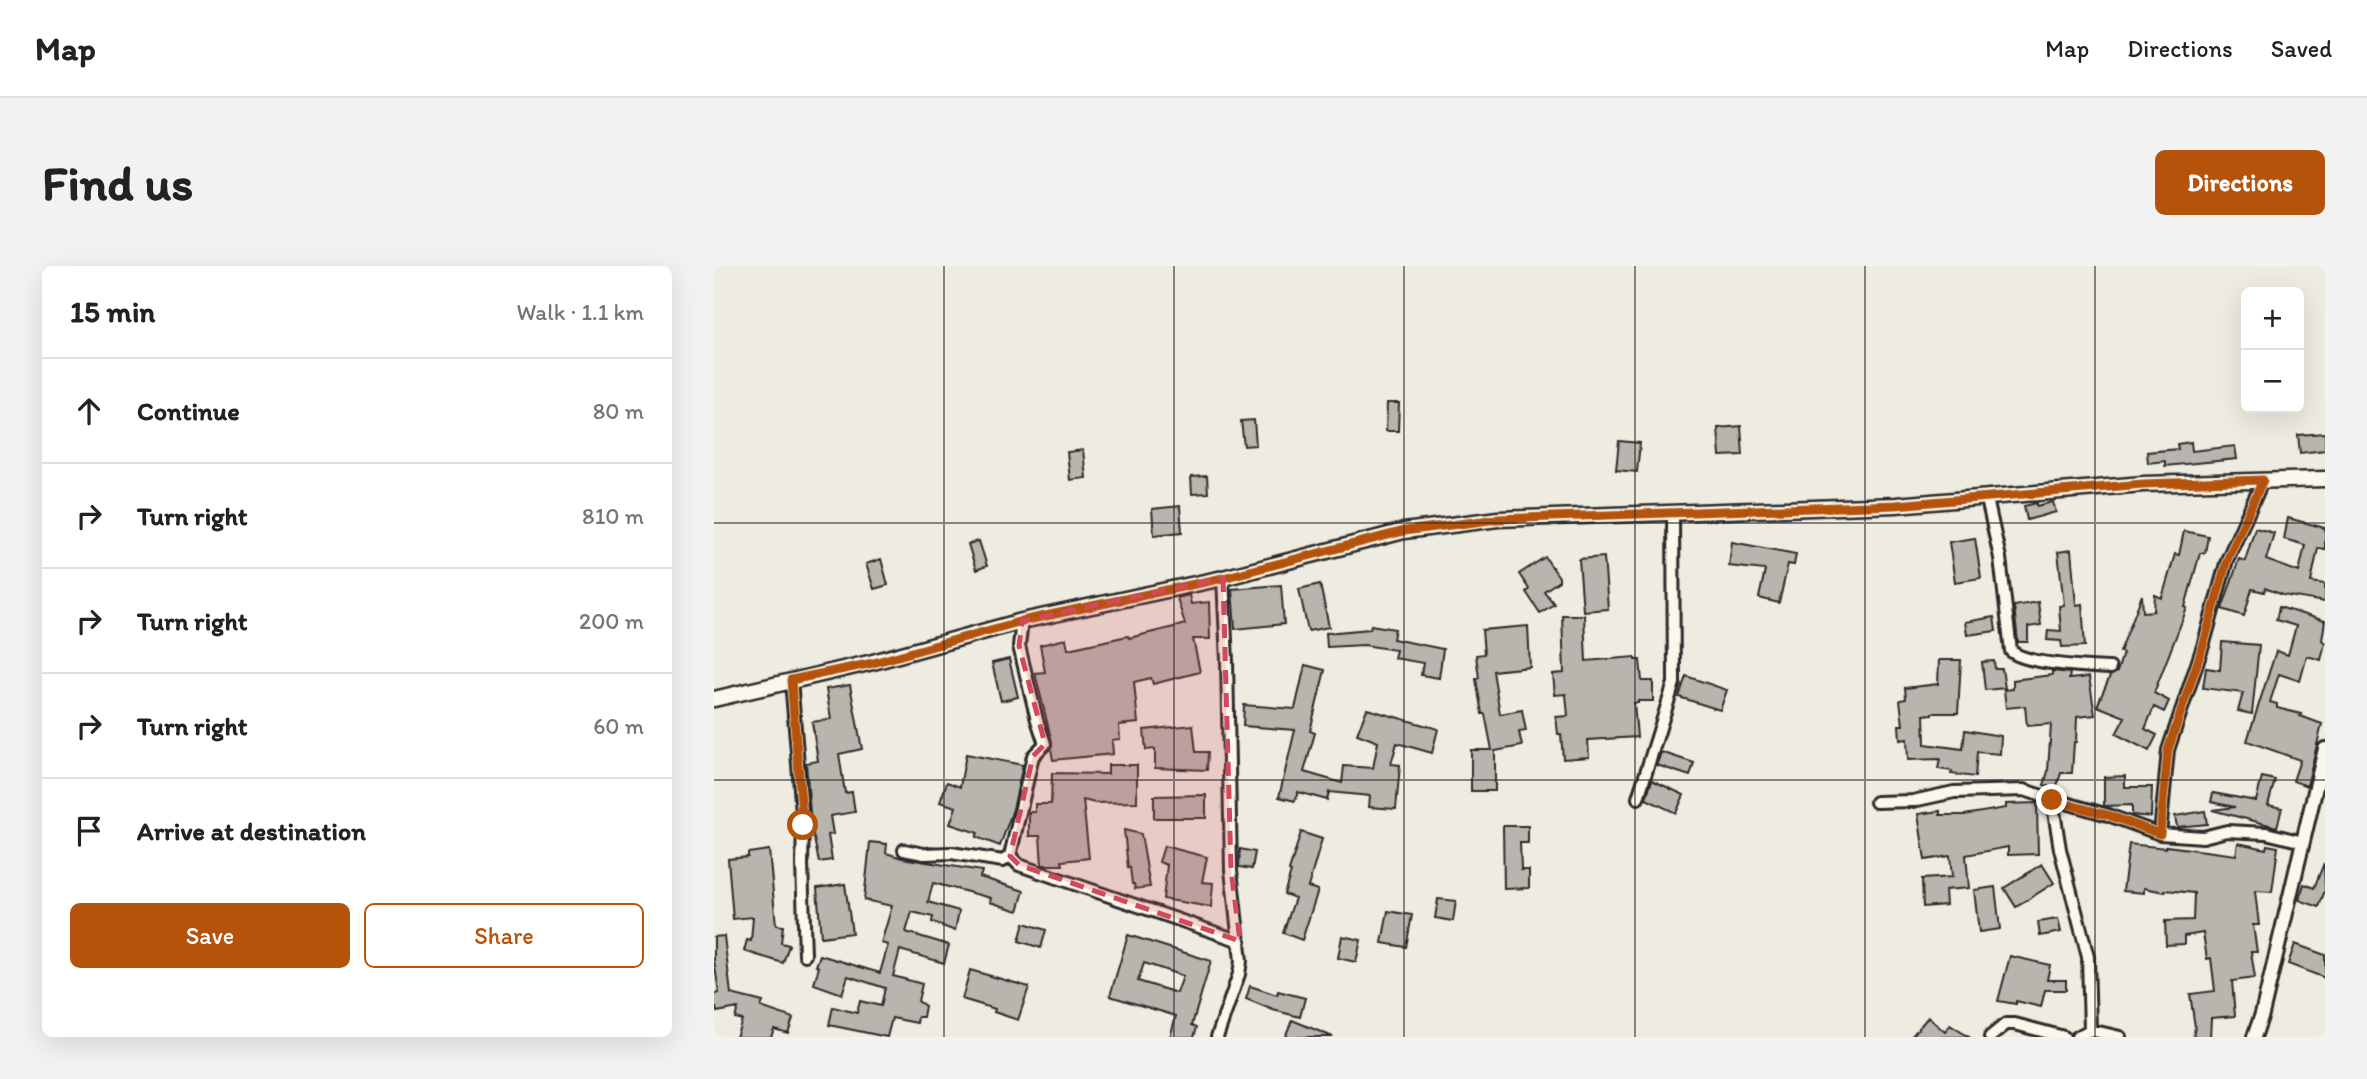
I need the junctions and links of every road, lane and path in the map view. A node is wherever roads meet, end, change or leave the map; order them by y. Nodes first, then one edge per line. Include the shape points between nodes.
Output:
1 (2325, 479) edge
2 (2263, 480) junction
3 (1987, 499) junction
4 (1673, 512) junction
5 (1223, 578) junction
6 (1022, 621) junction
7 (2110, 668) dead end
8 (791, 680) junction
9 (714, 699) edge
10 (2325, 749) edge
11 (1638, 798) dead end
12 (2052, 800) junction
13 (1876, 802) dead end
14 (2160, 834) junction
15 (2304, 842) junction
16 (904, 850) dead end
17 (1010, 856) junction
18 (1240, 941) junction
19 (805, 955) dead end
20 (2090, 1030) junction
21 (1217, 1037) edge
22 (1990, 1037) edge
23 (2064, 1037) edge
24 (2077, 1037) edge
25 (2120, 1037) edge
26 (2254, 1037) edge

1 - 2 main road
2 - 3 main road via 2143,484
2 - 14 street via 2227,560 2168,750
3 - 4 main road
3 - 7 street via 2000,558 2011,651 2070,665
4 - 5 main road via 1498,519 1404,531
4 - 11 street via 1674,683
5 - 6 main road
5 - 18 street via 1231,870
6 - 8 main road via 873,663
6 - 17 street via 1019,646 1045,744 1033,756
8 - 9 main road
8 - 19 street via 803,825
10 - 15 street
12 - 13 street via 2024,790 1954,792 1913,801
12 - 14 street
12 - 20 street via 2088,957
14 - 15 street via 2266,833
15 - 26 street
16 - 17 street via 1003,861
17 - 18 street via 1019,865
18 - 21 street via 1239,974
20 - 24 street
20 - 25 street
22 - 23 street via 2006,1024 2015,1024

